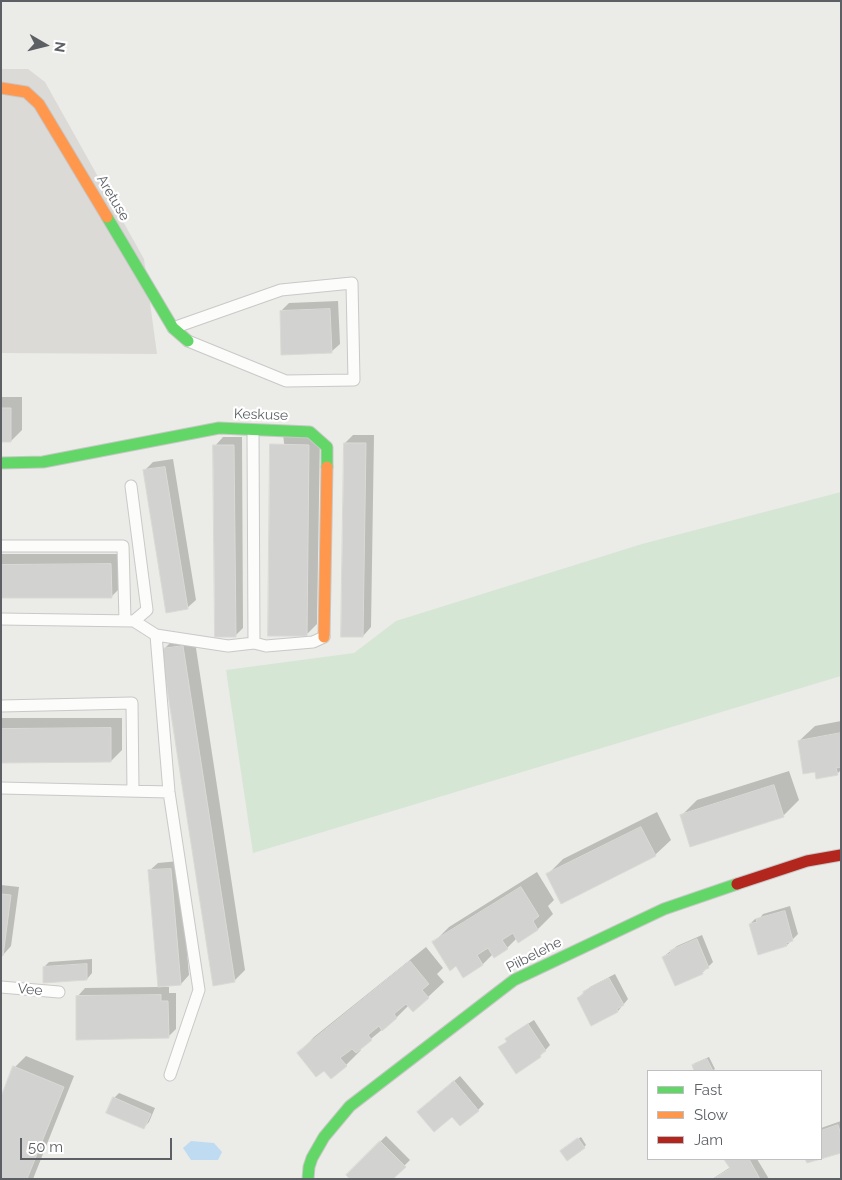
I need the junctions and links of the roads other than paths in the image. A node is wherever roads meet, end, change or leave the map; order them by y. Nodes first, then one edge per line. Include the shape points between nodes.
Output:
1 (1, 88) edge
2 (173, 328) junction
3 (188, 341) joint
4 (254, 429) junction
5 (1, 463) edge
6 (131, 486) dead end
7 (1, 546) edge
8 (1, 619) edge
9 (129, 620) junction
10 (156, 635) junction
11 (324, 637) joint
12 (254, 643) junction
13 (1, 706) edge
14 (1, 788) edge
15 (133, 792) junction
16 (169, 792) junction
17 (841, 855) edge
18 (1, 987) edge
19 (59, 992) dead end
20 (170, 1075) dead end
21 (308, 1179) edge

1 - 2 street, Aretuse via 26,92 39,104
2 - 3 street, Aretuse
2 - 3 lane via 281,290 352,283 354,380 286,381
4 - 5 street, Keskuse via 219,428 43,462
4 - 11 street, Keskuse via 310,432 327,447
4 - 12 lane
6 - 9 lane via 147,610
7 - 9 lane via 123,546
8 - 9 lane
9 - 10 lane
10 - 12 lane via 228,646
10 - 16 lane
11 - 12 lane via 313,642 266,646
13 - 15 lane via 132,703
14 - 15 lane
15 - 16 lane
16 - 20 lane via 199,990
17 - 21 street, Piibelehe via 807,861 664,909 514,980 350,1106 324,1137 312,1158
18 - 19 lane, Vee

